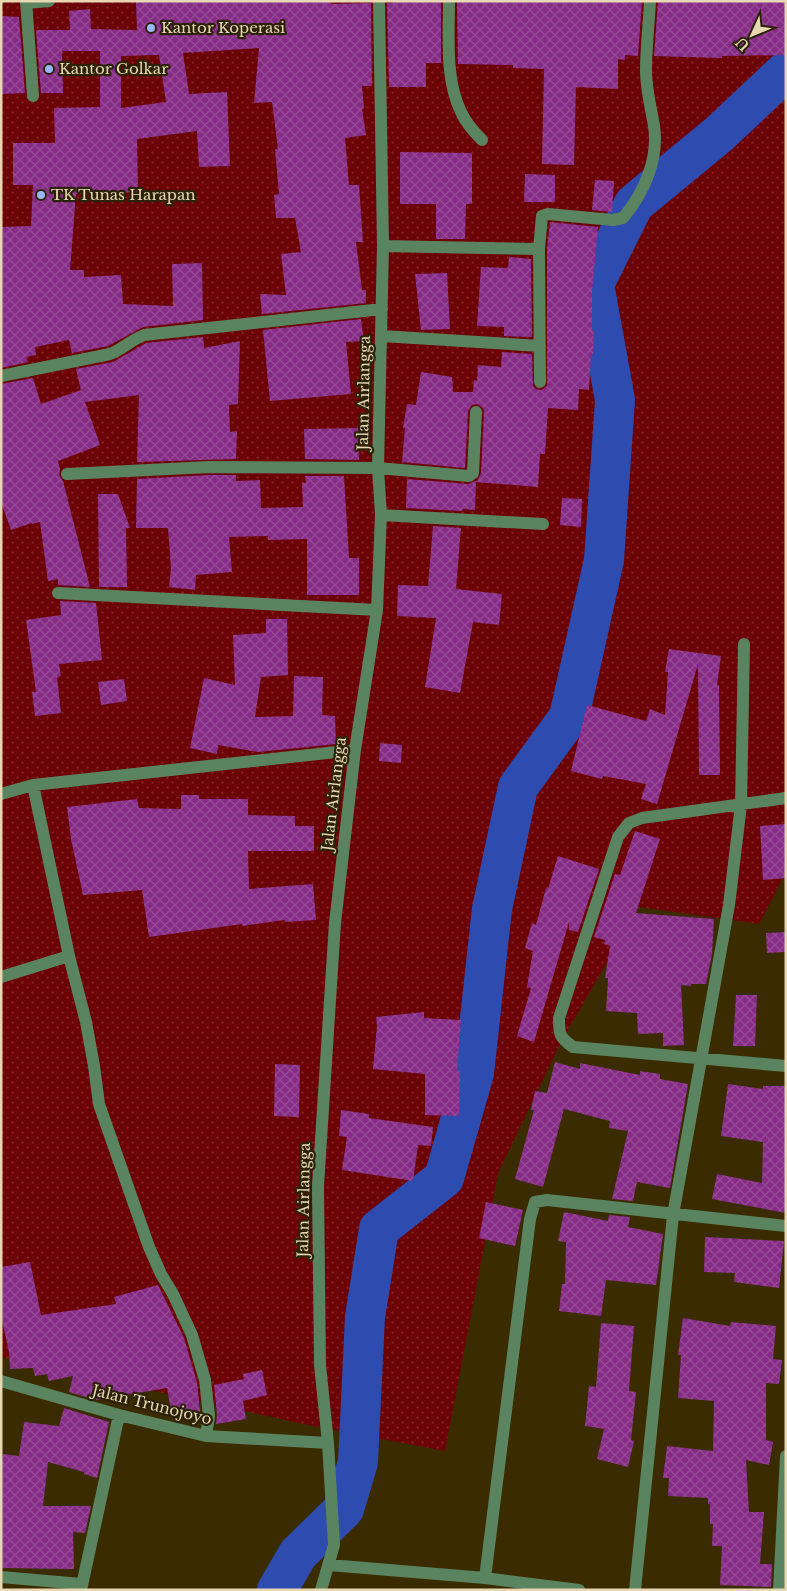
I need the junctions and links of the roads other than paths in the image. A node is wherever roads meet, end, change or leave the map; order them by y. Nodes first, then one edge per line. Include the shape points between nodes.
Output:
1 (50, 1) edge
2 (379, 1) edge
3 (449, 1) edge
4 (650, 1) edge
5 (26, 2) edge
6 (33, 96) dead end
7 (482, 140) dead end
8 (383, 246) junction
9 (539, 249) junction
10 (382, 309) junction
11 (382, 336) junction
12 (540, 346) junction
13 (1, 376) edge
14 (540, 382) dead end
15 (476, 412) dead end
16 (378, 468) junction
17 (67, 474) dead end
18 (381, 515) junction
19 (543, 524) dead end
20 (58, 593) dead end
21 (376, 610) junction
22 (744, 644) dead end
23 (355, 750) junction
24 (33, 785) junction
25 (1, 794) edge
26 (786, 798) edge
27 (742, 805) junction
28 (69, 956) junction
29 (1, 977) edge
30 (701, 1060) junction
31 (786, 1066) edge
32 (673, 1215) junction
33 (786, 1226) edge
34 (1, 1381) edge
35 (119, 1415) junction
36 (206, 1436) junction
37 (328, 1443) junction
38 (786, 1456) edge
39 (329, 1565) junction
40 (1, 1577) edge
41 (485, 1578) junction
42 (81, 1587) edge
43 (321, 1590) edge
44 (579, 1590) edge
45 (636, 1590) edge
46 (779, 1590) edge

1 - 5 street
2 - 8 street, Jalan Airlangga
3 - 7 street via 450,67 454,93 460,112
4 - 9 street via 646,70 654,129 655,151 651,169 623,218 543,215 540,219
5 - 6 street
8 - 9 street
8 - 10 street, Jalan Airlangga
9 - 12 street
10 - 11 street, Jalan Airlangga
10 - 13 street via 144,335 110,354
11 - 12 street
11 - 16 street, Jalan Airlangga
12 - 14 street
15 - 16 street via 471,475
16 - 17 street via 208,467
16 - 18 street, Jalan Airlangga
18 - 19 street
18 - 21 street, Jalan Airlangga
20 - 21 street
21 - 23 street, Jalan Airlangga
22 - 27 street
23 - 24 street
23 - 37 street, Jalan Airlangga via 335,923 318,1186 320,1365
24 - 25 street
24 - 28 street
26 - 27 street
27 - 30 street via 729,905
27 - 30 street via 642,818 628,824 618,838 559,1018 562,1040 573,1047
28 - 29 street
28 - 36 street via 86,1022 98,1104 149,1247 192,1335 206,1389 209,1416
30 - 31 street
30 - 32 street
32 - 33 street
32 - 41 street via 547,1200 535,1202 530,1220
32 - 45 street
34 - 35 street, Jalan Trunojoyo
35 - 36 street, Jalan Trunojoyo
35 - 42 street
36 - 37 street, Jalan Trunojoyo
37 - 39 street, Jalan Airlangga via 334,1545
38 - 46 street
39 - 41 street
39 - 43 street, Jalan Airlangga
40 - 42 street
41 - 44 street

